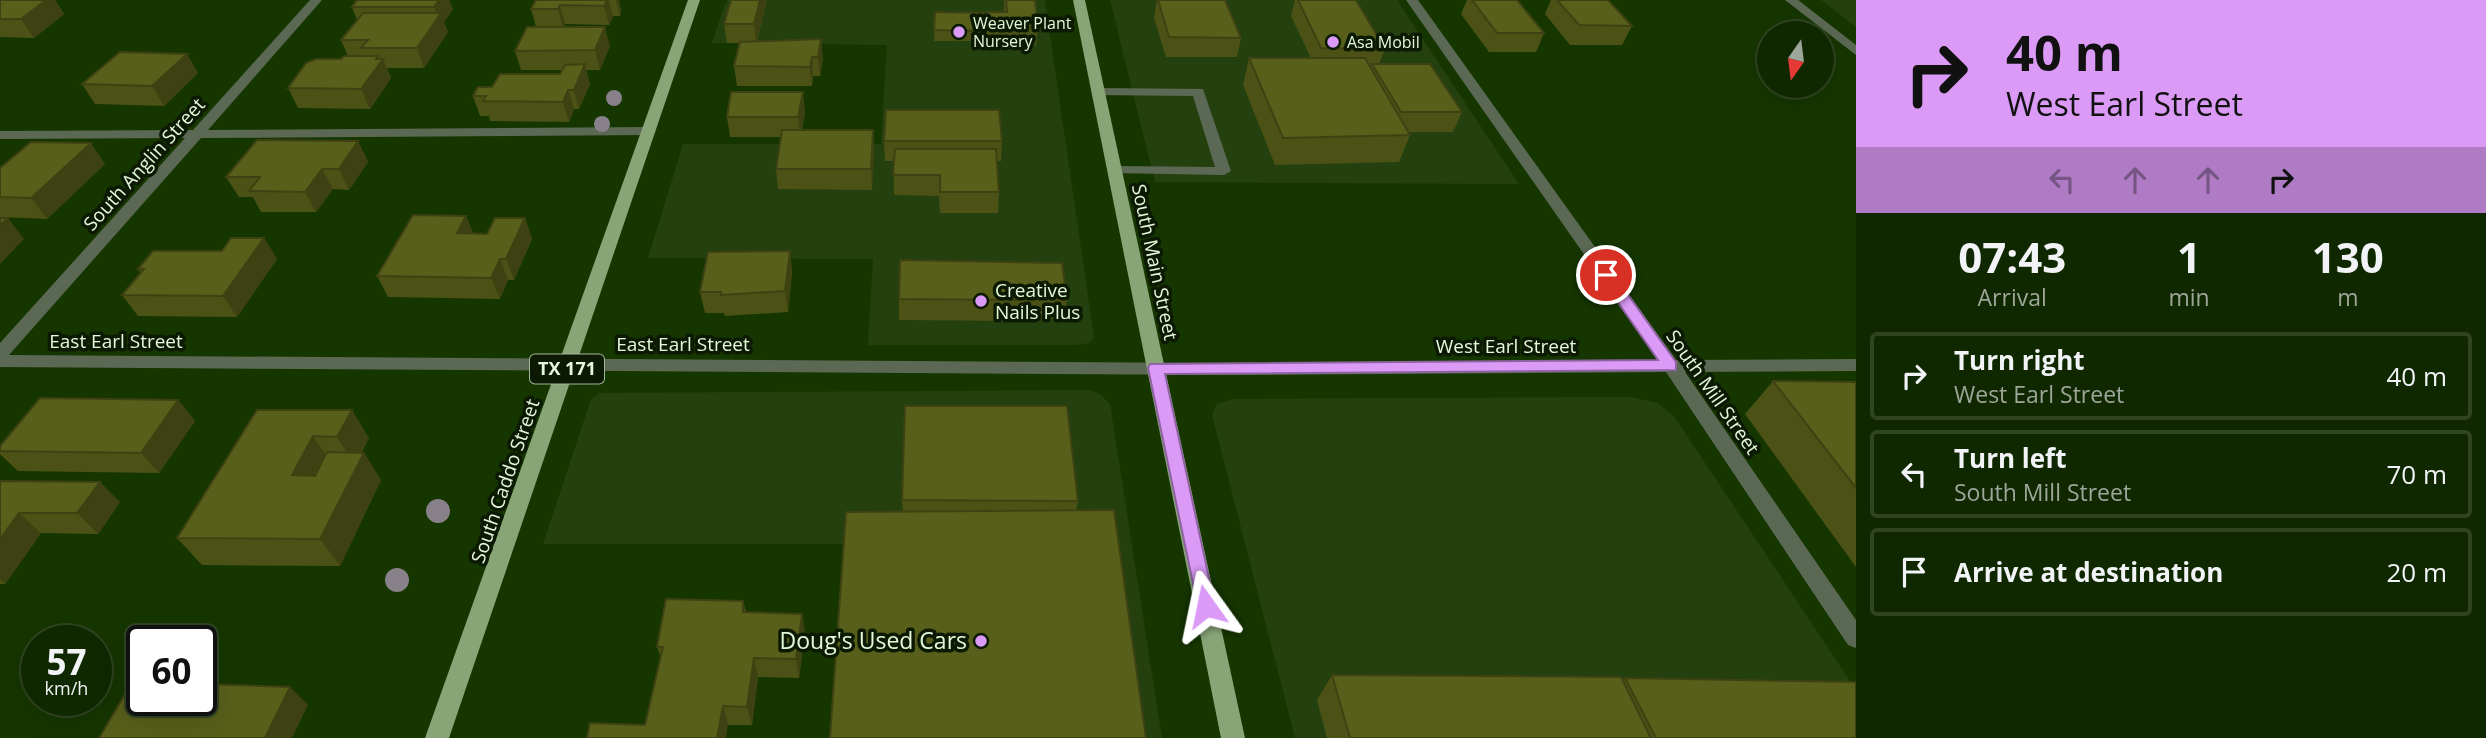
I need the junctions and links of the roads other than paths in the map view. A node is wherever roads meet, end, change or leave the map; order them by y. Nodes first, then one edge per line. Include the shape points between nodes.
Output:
1 (316, 0) edge
2 (694, 0) edge
3 (1079, 0) edge
4 (1412, 0) edge
5 (1791, 0) edge
6 (1856, 51) edge
7 (1099, 92) junction
8 (649, 131) junction
9 (0, 135) edge
10 (196, 135) junction
11 (1115, 170) junction
12 (0, 354) edge
13 (0, 361) edge
14 (569, 364) junction
15 (1856, 365) edge
16 (1671, 366) junction
17 (1156, 368) junction
18 (1856, 638) edge
19 (437, 738) edge
20 (1233, 738) edge

1 - 10 street, South Anglin Street
2 - 8 main road, South Caddo Street / TX 171
3 - 7 main road, South Main Street
4 - 16 street, South Mill Street
5 - 6 street
7 - 11 main road, South Main Street
7 - 11 street via 1198,92 1224,171
8 - 10 street
8 - 14 main road, South Caddo Street / TX 171
9 - 10 street
10 - 12 street, South Anglin Street
11 - 17 main road, South Main Street
13 - 14 street, East Earl Street
14 - 17 street, East Earl Street
14 - 19 main road, South Caddo Street / TX 171
15 - 16 street, West Earl Street
16 - 17 street, West Earl Street
16 - 18 street, South Mill Street
17 - 20 main road, South Main Street

